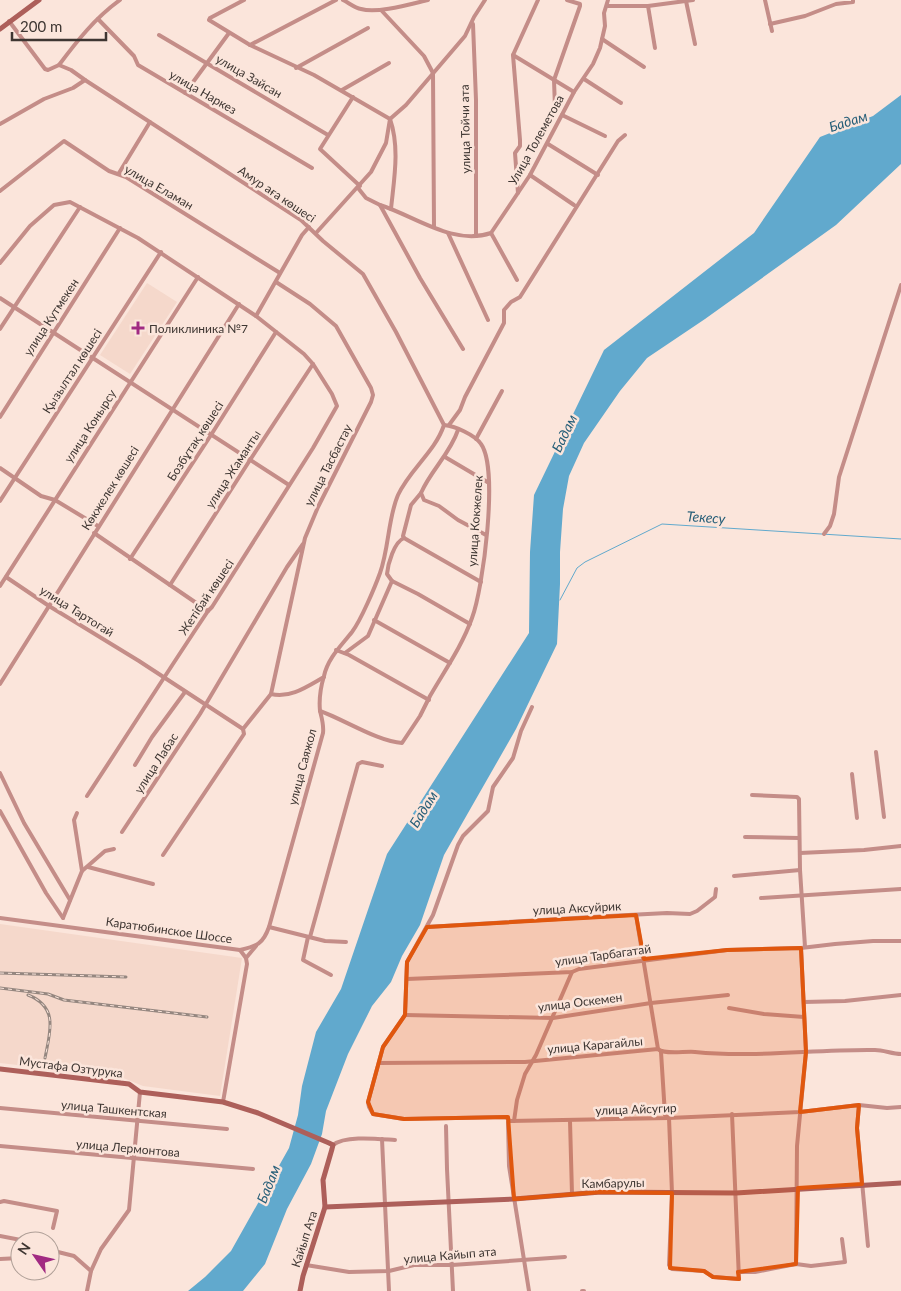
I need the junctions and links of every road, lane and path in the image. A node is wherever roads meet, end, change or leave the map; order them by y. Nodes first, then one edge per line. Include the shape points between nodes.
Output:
1 (39, 0) edge
2 (120, 0) edge
3 (244, 0) edge
4 (336, 0) edge
5 (343, 0) edge
6 (428, 0) edge
7 (486, 0) edge
8 (538, 0) edge
9 (567, 0) edge
10 (608, 0) edge
11 (693, 0) edge
12 (765, 0) edge
13 (853, 0) edge
14 (348, 1) edge
15 (686, 1) edge
16 (608, 6) junction
17 (648, 6) junction
18 (381, 10) junction
19 (98, 19) junction
20 (9, 21) junction
21 (472, 21) junction
22 (770, 24) junction
23 (368, 28) dead end
24 (0, 29) edge
25 (772, 31) dead end
26 (229, 33) junction
27 (159, 35) dead end
28 (602, 38) junction
29 (695, 44) dead end
30 (250, 45) junction
31 (655, 48) dead end
32 (513, 56) junction
33 (206, 63) junction
34 (389, 63) dead end
35 (59, 65) junction
36 (644, 67) dead end
37 (296, 68) junction
38 (433, 73) junction
39 (584, 79) junction
40 (85, 80) junction
41 (554, 80) junction
42 (342, 90) junction
43 (574, 92) junction
44 (185, 93) junction
45 (353, 97) junction
46 (622, 103) dead end
47 (555, 108) dead end
48 (562, 114) junction
49 (390, 119) junction
50 (150, 122) junction
51 (0, 124) edge
52 (328, 135) junction
53 (625, 135) dead end
54 (605, 136) dead end
55 (548, 144) junction
56 (312, 168) dead end
57 (119, 174) junction
58 (530, 175) junction
59 (598, 175) junction
60 (359, 187) junction
61 (0, 191) edge
62 (518, 193) junction
63 (380, 205) junction
64 (574, 205) dead end
65 (80, 207) junction
66 (391, 209) junction
67 (309, 227) junction
68 (434, 227) junction
69 (120, 228) junction
70 (448, 233) junction
71 (491, 233) junction
72 (316, 234) junction
73 (476, 236) junction
74 (161, 252) junction
75 (0, 262) edge
76 (280, 274) junction
77 (198, 277) junction
78 (517, 280) dead end
79 (276, 282) junction
80 (901, 285) edge
81 (0, 298) edge
82 (239, 304) junction
83 (14, 307) junction
84 (256, 316) junction
85 (488, 320) dead end
86 (0, 329) edge
87 (52, 332) junction
88 (276, 332) junction
89 (463, 350) dead end
90 (91, 358) junction
91 (313, 364) junction
92 (130, 382) junction
93 (502, 391) dead end
94 (172, 409) junction
95 (0, 416) edge
96 (445, 423) junction
97 (458, 430) junction
98 (211, 435) junction
99 (476, 439) junction
100 (445, 457) junction
101 (250, 460) junction
102 (0, 468) edge
103 (15, 478) junction
104 (489, 483) junction
105 (289, 486) junction
106 (421, 493) junction
107 (55, 500) junction
108 (0, 501) edge
109 (98, 526) junction
110 (94, 533) junction
111 (486, 534) junction
112 (824, 534) dead end
113 (404, 538) junction
114 (304, 543) junction
115 (130, 559) junction
116 (6, 577) junction
117 (393, 581) junction
118 (480, 582) junction
119 (170, 585) junction
120 (0, 586) edge
121 (48, 606) junction
122 (208, 611) junction
123 (374, 620) junction
124 (470, 624) junction
125 (336, 650) junction
126 (345, 654) junction
127 (450, 663) junction
128 (324, 677) junction
129 (163, 678) junction
130 (0, 684) edge
131 (185, 692) junction
132 (271, 694) junction
133 (429, 700) junction
134 (204, 704) junction
135 (532, 707) dead end
136 (320, 710) junction
137 (244, 729) junction
138 (876, 752) dead end
139 (135, 765) dead end
140 (382, 766) dead end
141 (0, 773) edge
142 (852, 774) dead end
143 (752, 795) dead end
144 (87, 796) dead end
145 (0, 811) edge
146 (77, 813) dead end
147 (884, 817) dead end
148 (857, 818) dead end
149 (122, 832) dead end
150 (745, 836) dead end
151 (799, 838) junction
152 (901, 846) edge
153 (114, 849) dead end
154 (800, 852) junction
155 (163, 856) dead end
156 (88, 867) junction
157 (800, 870) junction
158 (82, 871) junction
159 (734, 876) dead end
160 (153, 884) dead end
161 (716, 889) dead end
162 (901, 889) edge
163 (802, 895) junction
164 (761, 898) dead end
165 (70, 900) junction
166 (636, 915) junction
167 (0, 918) edge
168 (63, 918) junction
169 (63, 926) junction
170 (269, 926) junction
171 (427, 927) junction
172 (309, 937) junction
173 (346, 942) dead end
174 (901, 942) edge
175 (256, 946) junction
176 (803, 948) junction
177 (240, 950) junction
178 (246, 958) junction
179 (644, 959) junction
180 (572, 972) junction
181 (331, 975) dead end
182 (407, 978) junction
183 (728, 995) dead end
184 (901, 995) edge
185 (651, 1002) junction
186 (804, 1002) junction
187 (729, 1008) dead end
188 (405, 1015) junction
189 (804, 1017) junction
190 (553, 1018) junction
191 (659, 1051) junction
192 (806, 1052) junction
193 (901, 1054) edge
194 (531, 1061) junction
195 (380, 1063) junction
196 (0, 1069) edge
197 (140, 1092) junction
198 (223, 1102) junction
199 (860, 1106) junction
200 (901, 1107) edge
201 (0, 1108) edge
202 (800, 1112) junction
203 (732, 1114) junction
204 (669, 1118) junction
205 (138, 1121) junction
206 (512, 1121) junction
207 (570, 1121) junction
208 (446, 1126) dead end
209 (227, 1129) dead end
210 (382, 1139) junction
211 (395, 1140) dead end
212 (0, 1146) edge
213 (333, 1146) junction
214 (135, 1158) junction
215 (254, 1169) dead end
216 (901, 1183) edge
217 (862, 1184) junction
218 (798, 1188) junction
219 (672, 1193) junction
220 (736, 1193) junction
221 (572, 1194) junction
222 (514, 1199) junction
223 (0, 1202) edge
224 (449, 1202) junction
225 (385, 1204) junction
226 (325, 1207) junction
227 (53, 1228) dead end
228 (842, 1239) dead end
229 (868, 1246) dead end
230 (60, 1252) edge
231 (565, 1257) dead end
232 (524, 1260) junction
233 (452, 1264) junction
234 (796, 1264) junction
235 (306, 1265) junction
236 (92, 1271) junction
237 (389, 1271) junction
238 (738, 1272) junction
239 (87, 1291) edge
240 (300, 1291) edge
241 (389, 1291) edge
242 (453, 1291) edge
243 (529, 1291) edge

1 - 20 street
2 - 19 street
3 - 26 street via 209,20
4 - 30 street
5 - 14 street
6 - 18 street
7 - 21 street
8 - 32 street
9 - 41 street via 580,6
10 - 16 street, Улица Толеметова
11 - 15 street
12 - 22 street
13 - 22 street
14 - 18 street via 358,9
15 - 17 street
15 - 29 street
16 - 17 street
16 - 28 street, Улица Толеметова via 604,13
17 - 31 street
18 - 38 street via 424,56
19 - 35 street
19 - 44 street, улица Наркез via 134,56 138,65
20 - 24 street
20 - 35 street, Амур аға көшесі via 45,69
21 - 38 street via 465,36
21 - 73 street, улица Тойчи ата via 476,100
22 - 25 street
23 - 37 street
26 - 30 street
26 - 33 street
27 - 33 street, улица Зайсан
28 - 36 street
28 - 39 street, Улица Толеметова
30 - 37 street
32 - 41 street
32 - 62 street via 520,140 515,153
33 - 44 street
33 - 52 street, улица Зайсан
34 - 42 street
35 - 40 street, Амур аға көшесі
37 - 42 street
38 - 49 street
38 - 68 street
39 - 43 street, Улица Толеметова
39 - 46 street
40 - 50 street, Амур аға көшесі
40 - 51 street
41 - 43 street
41 - 47 street
42 - 45 street
43 - 48 street, Улица Толеметова
44 - 56 street, улица Наркез
45 - 49 street
45 - 52 street
48 - 54 street
48 - 55 street, Улица Толеметова
49 - 60 street via 386,143
49 - 66 street via 395,133 396,156
50 - 57 street
50 - 67 street, Амур аға көшесі
52 - 60 street via 320,150
53 - 59 street
55 - 58 street, Улица Толеметова
55 - 59 street
57 - 61 street, улица Еламан via 109,171 64,141
57 - 76 street, улица Еламан
58 - 62 street, Улица Толеметова
58 - 64 street
59 - 96 street, улица Саяжол via 520,297 504,310 504,324 462,407
60 - 63 street via 366,198
60 - 72 street
62 - 71 street, Улица Толеметова
63 - 66 street
63 - 89 street
65 - 69 street
65 - 75 street via 70,202 54,205 30,226
65 - 83 street
66 - 68 street
67 - 72 street, Амур аға көшесі
67 - 76 street
68 - 70 street
69 - 74 street
69 - 87 street, улица Кутмекен
70 - 73 street
70 - 85 street
71 - 73 street
71 - 78 street
72 - 96 street, Амур аға көшесі via 363,274
74 - 77 street
74 - 90 street, Қызылтал көшесі
76 - 79 street
77 - 82 street
77 - 92 street, улица Конырсу
79 - 84 street
79 - 114 street, улица Тасбастау via 336,326 373,395 318,507
80 - 112 street via 839,477 834,514
81 - 83 street
82 - 84 street
82 - 94 street, Көкжелек көшесі
83 - 86 street
83 - 87 street
84 - 88 street
87 - 90 street
87 - 95 street, улица Кутмекен
88 - 91 street
88 - 98 street, Бозбұтақ көшесі
90 - 92 street
90 - 103 street, Қызылтал көшесі
91 - 101 street, улица Жаманты
91 - 105 street, Жетібай көшесі via 337,406
92 - 94 street
92 - 107 street, улица Конырсу
93 - 99 street
94 - 98 street
94 - 109 street, Көкжелек көшесі
96 - 97 street
96 - 125 street, улица Саяжол via 431,450 398,495 380,573 357,624
97 - 99 street
97 - 100 street
98 - 101 street
98 - 115 street, Бозбұтақ көшесі
99 - 104 street, улица Кокжелек via 484,450
100 - 104 street
100 - 106 street
101 - 105 street
101 - 119 street, улица Жаманты
102 - 103 street
103 - 107 street via 41,496
103 - 108 street, Қызылтал көшесі
104 - 111 street, улица Кокжелек
105 - 122 street, Жетібай көшесі
106 - 111 street via 424,500
106 - 113 street via 411,505
107 - 109 street
107 - 116 street, улица Конырсу
109 - 110 street, Көкжелек көшесі
110 - 115 street
110 - 121 street, Көкжелек көшесі
111 - 118 street, улица Кокжелек
113 - 117 street via 399,540 387,571
113 - 118 street, улица Кокжелек
114 - 132 street, улица Тасбастау
114 - 134 street, улица Лабас
115 - 119 street
116 - 120 street, улица Конырсу
116 - 121 street, улица Тартогай
117 - 123 street
117 - 124 street
118 - 124 street, улица Кокжелек
119 - 122 street
121 - 129 street, улица Тартогай
121 - 130 street, Көкжелек көшесі
122 - 129 street, Жетібай көшесі
123 - 126 street via 366,638
123 - 127 street
124 - 127 street, улица Кокжелек
125 - 126 street
125 - 128 street, улица Саяжол
126 - 133 street
127 - 133 street, улица Кокжелек
128 - 132 street via 300,690
128 - 136 street, улица Саяжол
129 - 131 street, улица Тартогай
129 - 144 street, Жетібай көшесі
131 - 134 street, улица Тартогай
131 - 139 street
132 - 137 street, улица Тасбастау
133 - 136 street, улица Кокжелек via 402,743
134 - 137 street, улица Тартогай
134 - 149 street, улица Лабас
135 - 171 street via 513,758 493,787 488,811 458,845
136 - 170 street, улица Саяжол via 323,733
137 - 155 street, улица Тасбастау via 244,734
138 - 147 street
140 - 172 street via 359,763
141 - 165 street via 24,823
142 - 148 street
143 - 151 street via 797,797
145 - 168 street
146 - 158 street via 74,820
150 - 151 street
151 - 154 street
152 - 154 street
153 - 156 street via 105,851
154 - 157 street
156 - 158 street
156 - 160 street
157 - 159 street
157 - 163 street
158 - 165 street
161 - 166 street, улица Аксуйрик via 715,898 690,914
162 - 163 street
163 - 164 street
163 - 176 street
165 - 168 street
166 - 171 street, улица Аксуйрик
166 - 179 street
167 - 169 street, Каратюбинское Шоссе
168 - 169 street
169 - 177 street, Каратюбинское Шоссе
170 - 172 street
170 - 175 street, улица Саяжол
171 - 182 street via 407,962
172 - 173 street
172 - 181 street via 303,960
174 - 176 street, улица Тарбагатай via 874,941
175 - 177 street
175 - 178 street, улица Саяжол
176 - 179 street, улица Тарбагатай via 727,950
176 - 186 street
177 - 178 street, Каратюбинское Шоссе
178 - 198 street
179 - 180 street, улица Тарбагатай
179 - 185 street
180 - 182 street, улица Тарбагатай
180 - 190 street
182 - 188 street
183 - 185 street, улица Оскемен
184 - 186 street
185 - 190 street, улица Оскемен
185 - 191 street
186 - 189 street
187 - 189 street
188 - 190 street, улица Оскемен
188 - 195 street via 386,1042
189 - 192 street
190 - 194 street
191 - 192 street, улица Карагайлы via 714,1054
191 - 194 street, улица Карагайлы
191 - 204 street via 665,1114
192 - 193 street, улица Карагайлы via 877,1050
192 - 202 street
194 - 195 street, улица Карагайлы
194 - 206 street
195 - 206 street, улица Айсугир via 368,1102 373,1114 404,1119 506,1117
196 - 197 street, Мустафа Озтурука via 129,1084
197 - 198 street, Мустафа Озтурука
197 - 205 street
198 - 213 street, Мустафа Озтурука via 283,1122
199 - 200 street, улица Айсугир
199 - 202 street, улица Айсугир
199 - 217 street via 857,1128
201 - 205 street, улица Ташкентская
202 - 203 street, улица Айсугир
202 - 218 street
203 - 204 street, улица Айсугир
203 - 220 street
204 - 207 street, улица Айсугир
204 - 219 street
205 - 209 street, улица Ташкентская
205 - 214 street
206 - 207 street, улица Айсугир
206 - 222 street via 508,1122 508,1141
207 - 221 street
208 - 224 street
210 - 211 street
210 - 213 street via 338,1141
210 - 225 street
212 - 214 street, улица Лермонтова
213 - 226 street, Кайып Ата via 323,1180
214 - 215 street, улица Лермонтова
214 - 236 street via 129,1210 101,1249
216 - 217 street, Камбарулы
217 - 218 street, Камбарулы
217 - 229 street
218 - 220 street, Камбарулы
218 - 234 street
219 - 220 street, Камбарулы
219 - 221 street, Камбарулы
219 - 238 street via 670,1268 739,1279
220 - 238 street
221 - 222 street, Камбарулы
222 - 224 street, Камбарулы
222 - 232 street
223 - 227 street via 56,1211
224 - 225 street, Камбарулы
224 - 233 street
225 - 226 street, Камбарулы
225 - 237 street
226 - 235 street, Кайып Ата
228 - 234 street via 845,1262 811,1266
230 - 236 street via 74,1256
231 - 232 street, улица Кайып ата
232 - 233 street, улица Кайып ата
232 - 243 street
233 - 237 street, улица Кайып ата via 414,1265
233 - 242 street
234 - 238 street
235 - 237 street, улица Кайып ата via 349,1272
235 - 240 street, Кайып Ата
236 - 239 street
237 - 241 street

